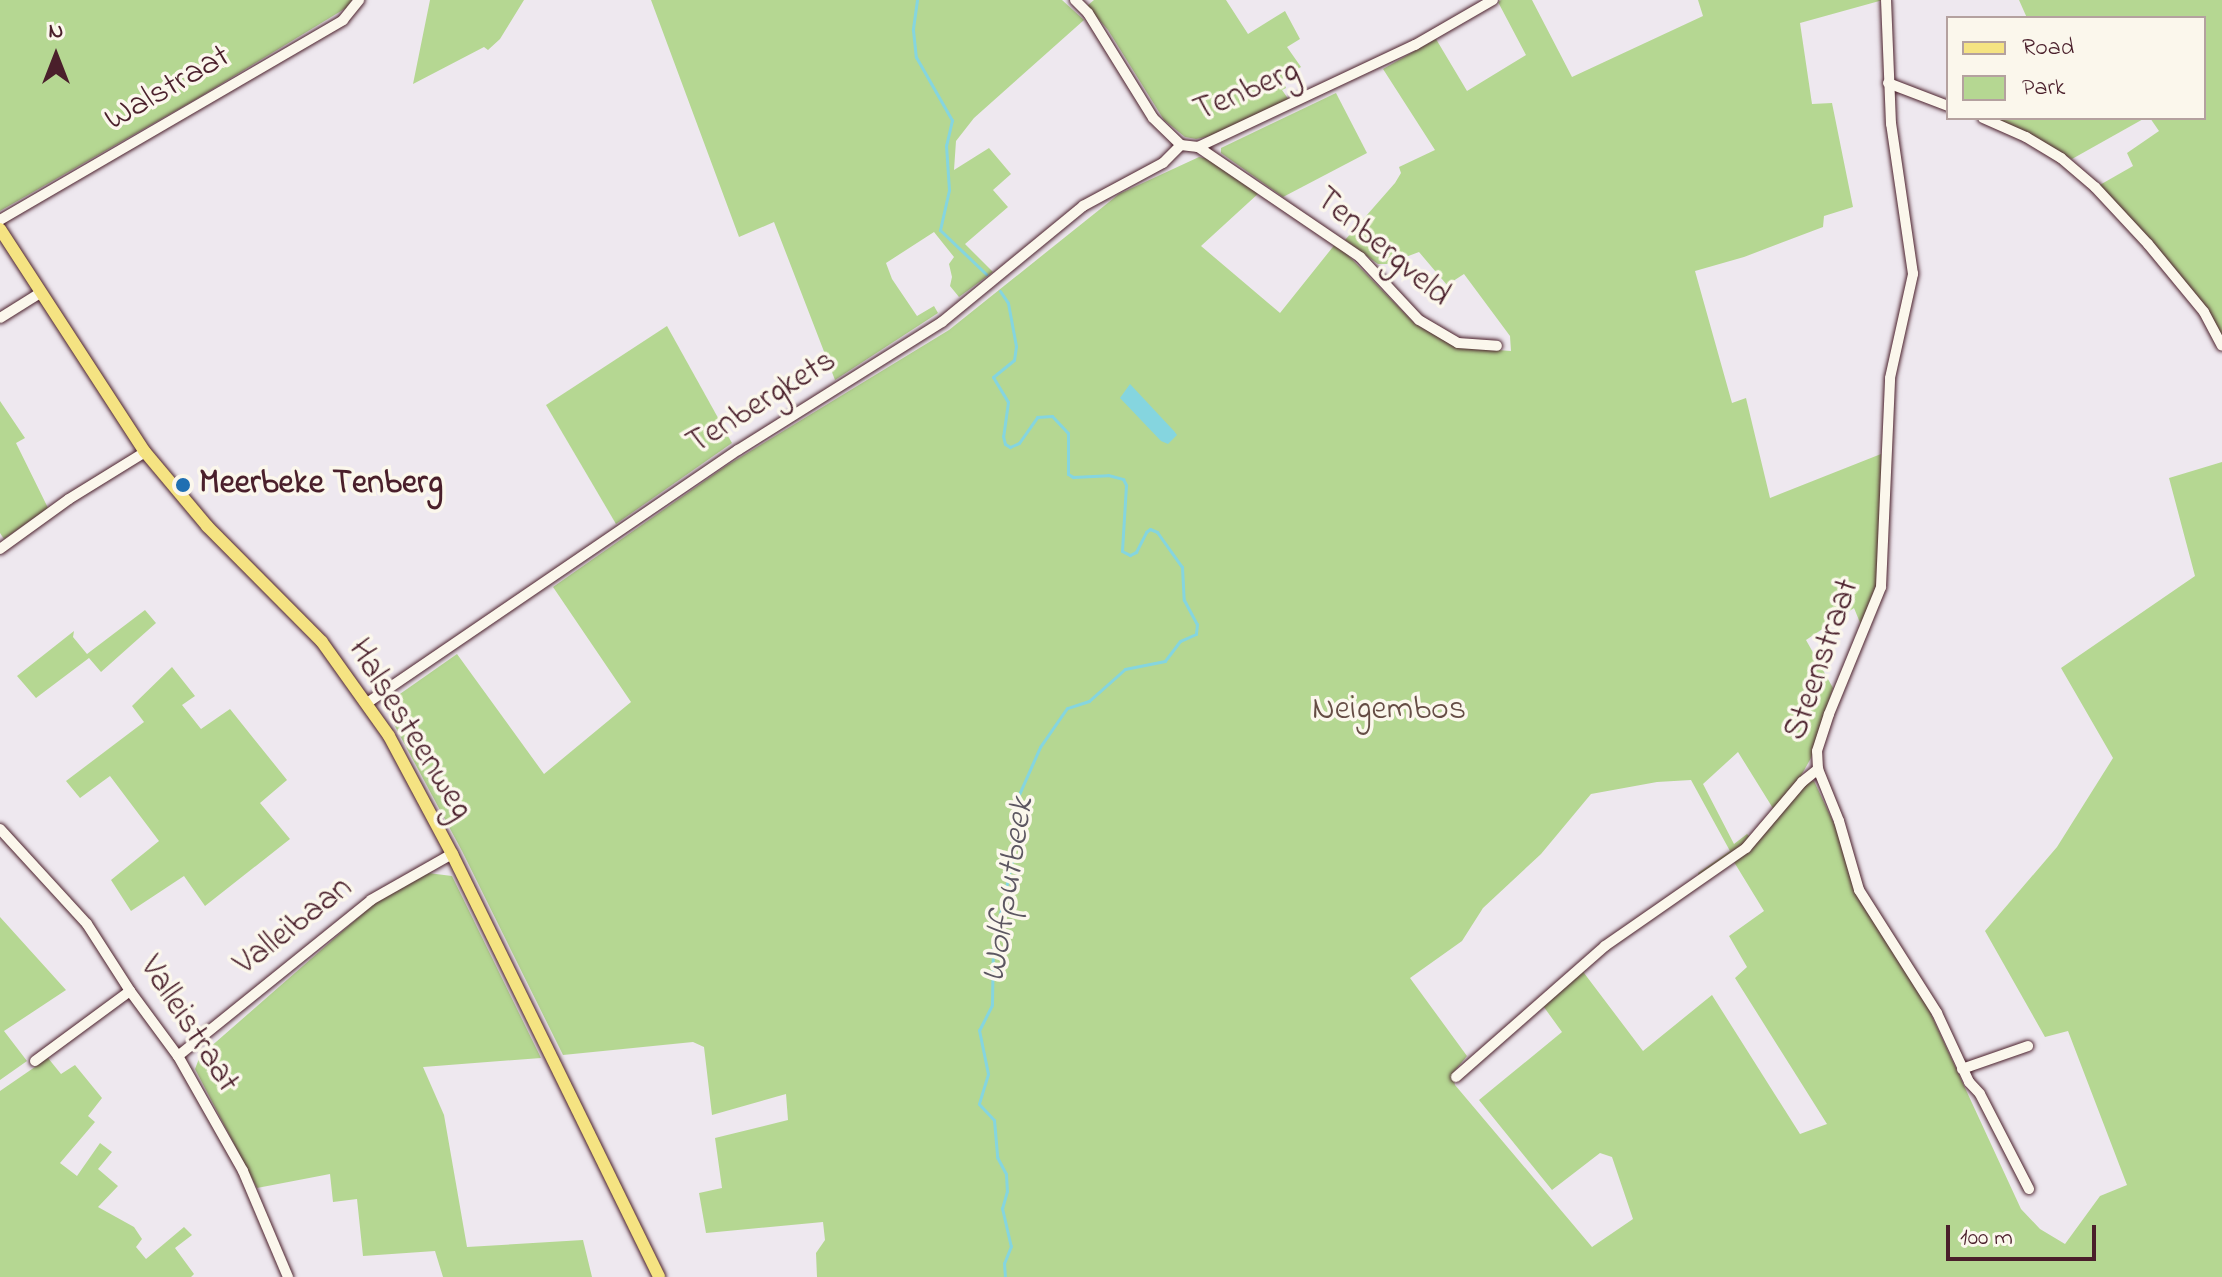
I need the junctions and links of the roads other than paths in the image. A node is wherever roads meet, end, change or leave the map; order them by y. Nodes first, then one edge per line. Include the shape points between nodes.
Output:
1 (359, 0) edge
2 (1075, 0) edge
3 (1493, 0) edge
4 (1886, 0) edge
5 (1888, 83) junction
6 (1946, 105) edge
7 (1988, 120) edge
8 (1181, 145) junction
9 (1198, 147) junction
10 (0, 220) edge
11 (0, 229) edge
12 (40, 293) junction
13 (0, 318) edge
14 (1497, 346) dead end
15 (2222, 346) edge
16 (145, 452) junction
17 (0, 549) edge
18 (367, 703) junction
19 (1818, 769) junction
20 (0, 829) edge
21 (452, 854) junction
22 (130, 991) junction
23 (2028, 1046) dead end
24 (178, 1056) junction
25 (35, 1061) dead end
26 (1962, 1069) junction
27 (1456, 1077) dead end
28 (2029, 1189) dead end
29 (288, 1277) edge
30 (659, 1277) edge

1 - 10 street, Walstraat via 343,20
2 - 8 street, Tenberg via 1153,118
3 - 9 street, Tenberg via 1415,45
4 - 5 street, Steenstraat
5 - 6 street
5 - 19 street, Steenstraat via 1913,274 1890,378 1881,587 1829,714 1817,751
7 - 15 street via 2061,158 2095,187 2204,312
8 - 9 street, Tenberg
8 - 18 street, Tenbergkets via 1163,163 1083,206 942,322 738,450
9 - 14 street, Tenbergveld via 1360,257 1419,320 1458,343
11 - 12 main road, Halsesteenweg
12 - 13 street
12 - 16 main road, Halsesteenweg
16 - 17 street
16 - 18 main road, Halsesteenweg via 207,526 322,642
18 - 21 main road, Halsesteenweg
19 - 26 street via 1859,890 1937,1013
19 - 27 street, Steenstraat via 1746,848 1605,946
20 - 22 street, Valleistraat via 87,924
21 - 24 street, Valleibaan via 371,900
21 - 30 main road, Halsesteenweg
22 - 24 street, Valleistraat
22 - 25 street
23 - 26 street
24 - 29 street, Valleistraat via 243,1171
26 - 28 street

